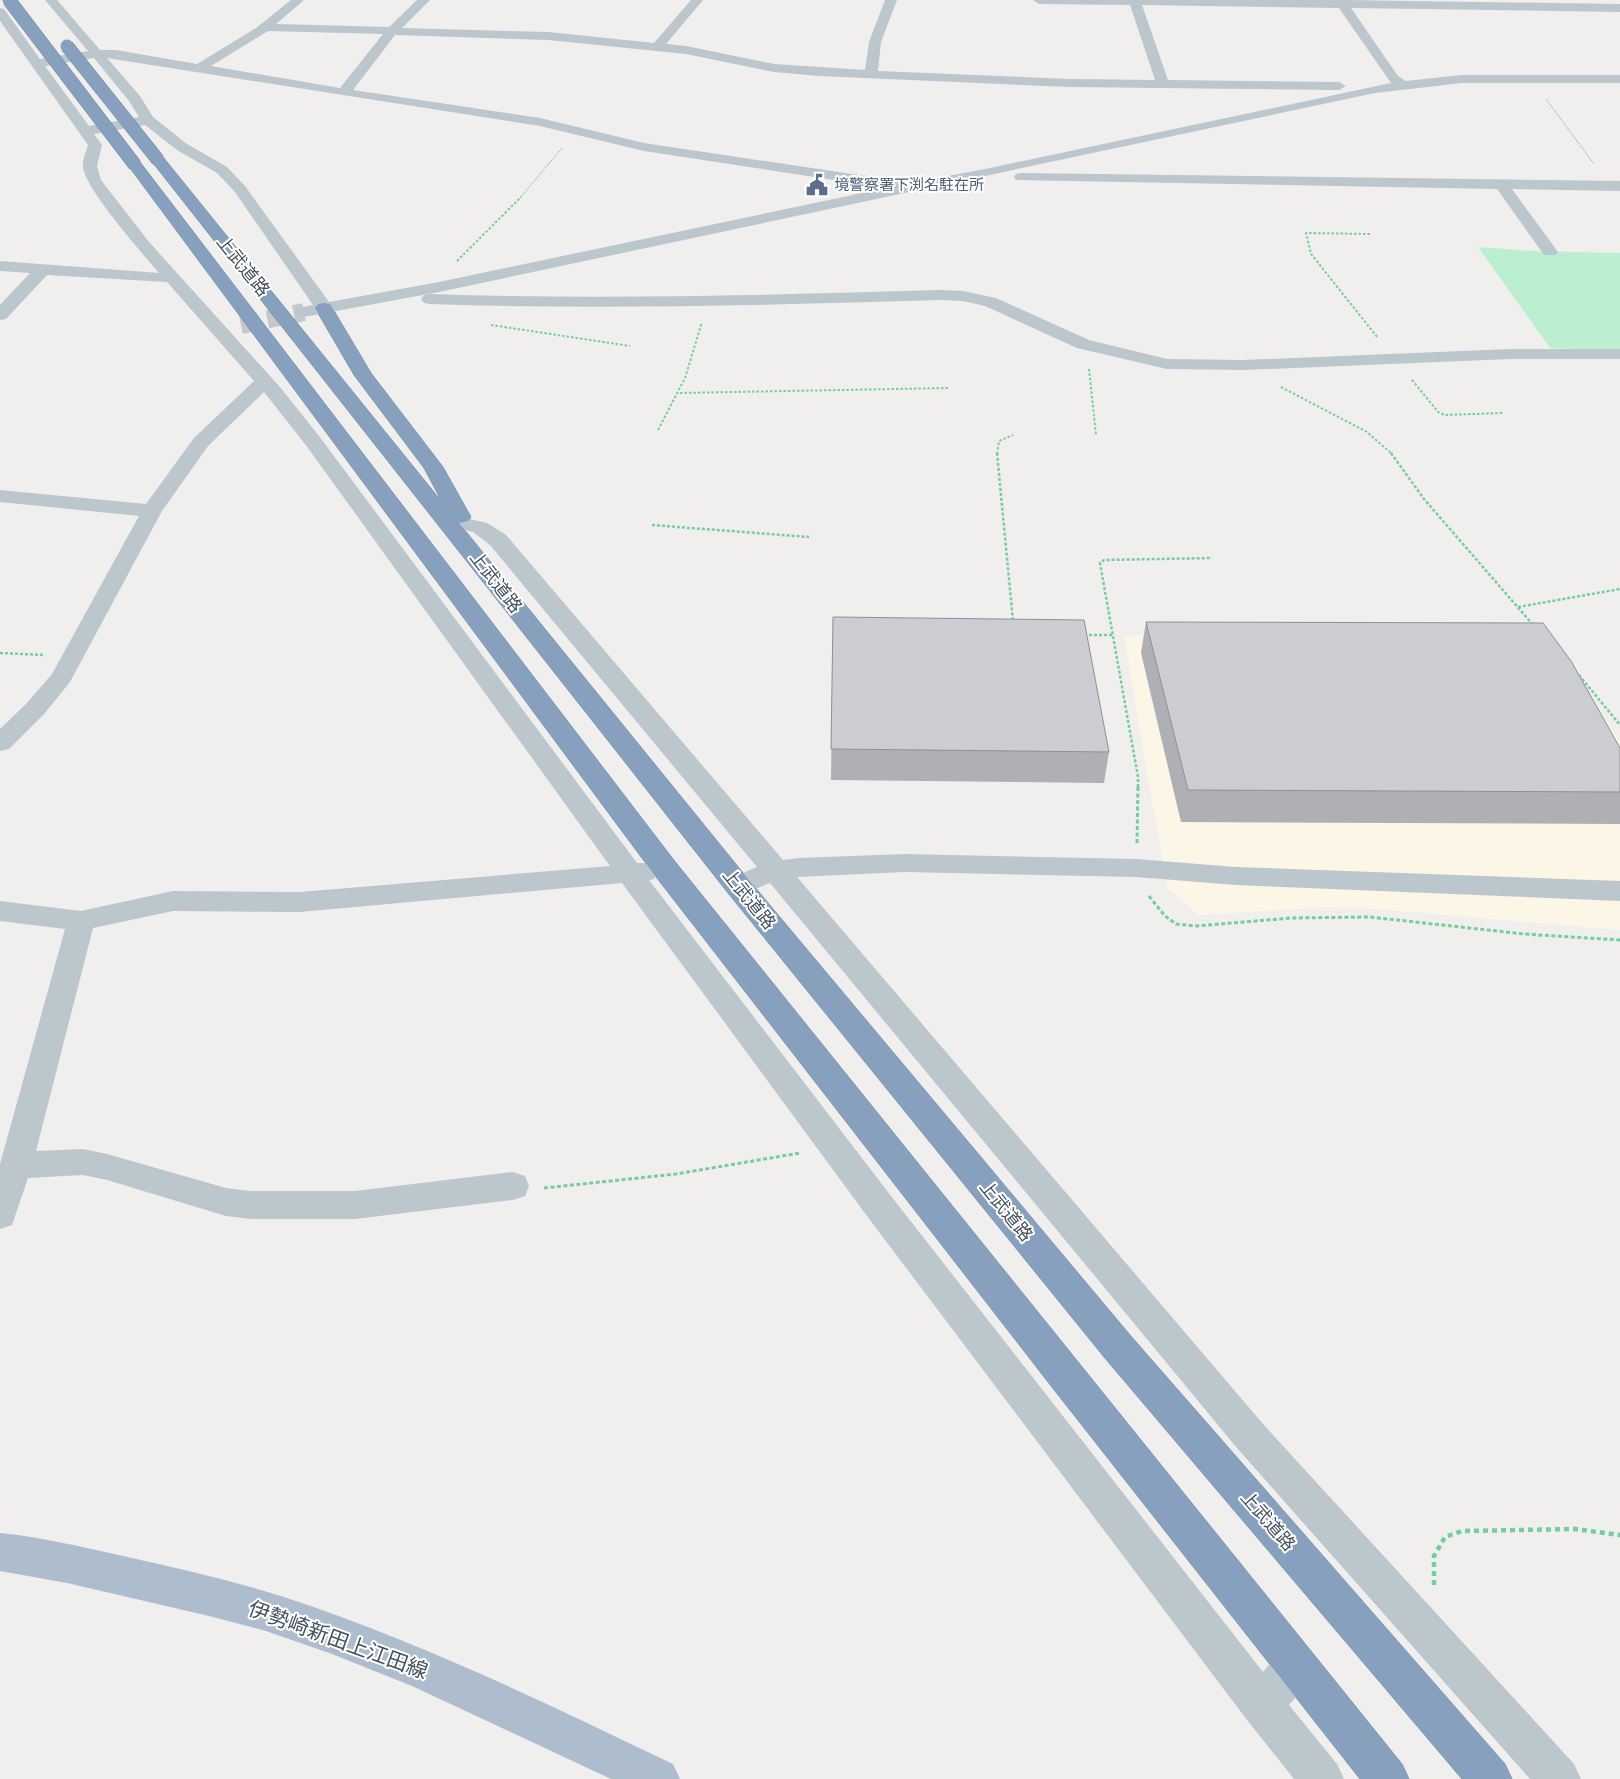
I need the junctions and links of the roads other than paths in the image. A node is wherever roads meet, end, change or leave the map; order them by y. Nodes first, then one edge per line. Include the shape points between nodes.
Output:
1 (9, 0) edge
2 (51, 0) edge
3 (298, 0) edge
4 (424, 0) edge
5 (697, 0) edge
6 (891, 0) edge
7 (1039, 0) edge
8 (1173, 1) edge
9 (1135, 2) junction
10 (1342, 2) edge
11 (1620, 8) edge
12 (0, 12) edge
13 (265, 27) junction
14 (391, 32) junction
15 (61, 38) dead end
16 (657, 48) junction
17 (96, 54) junction
18 (37, 62) junction
19 (199, 68) junction
20 (871, 74) junction
21 (1620, 79) edge
22 (1163, 85) junction
23 (1403, 85) junction
24 (1375, 89) junction
25 (342, 92) junction
26 (148, 120) junction
27 (87, 131) junction
28 (146, 162) junction
29 (985, 174) junction
30 (1501, 184) junction
31 (1615, 186) edge
32 (906, 188) junction
33 (1550, 252) dead end
34 (0, 266) edge
35 (43, 270) junction
36 (170, 277) junction
37 (408, 294) junction
38 (324, 308) junction
39 (304, 312) tunnel mouth
40 (0, 316) edge
41 (241, 325) tunnel mouth
42 (217, 330) junction
43 (1620, 354) edge
44 (264, 382) junction
45 (0, 496) edge
46 (152, 511) junction
47 (465, 524) junction
48 (480, 562) junction
49 (0, 744) edge
50 (646, 870) junction
51 (774, 871) junction
52 (738, 886) junction
53 (1620, 891) edge
54 (0, 911) edge
55 (81, 921) junction
56 (16, 1165) junction
57 (513, 1186) road end
58 (0, 1215) edge
59 (1283, 1472) junction
60 (1249, 1498) junction
61 (0, 1552) edge
62 (1295, 1666) junction
63 (1262, 1705) junction
64 (658, 1779) edge
65 (1322, 1779) edge
66 (1388, 1779) edge
67 (1490, 1779) edge
68 (1559, 1779) edge

1 - 28 highway, 上武道路, bridge
2 - 17 street
3 - 13 street
4 - 14 street
5 - 16 street
6 - 20 street via 875,42
7 - 9 street
8 - 9 street
8 - 10 street
9 - 22 street
10 - 11 street
10 - 23 street via 1393,79
12 - 18 street via 10,37
13 - 14 street
13 - 19 street
14 - 16 street via 548,36
14 - 25 street
15 - 28 highway, 上武道路, bridge
16 - 20 street via 697,52 774,68
17 - 18 street
17 - 19 street via 116,54
17 - 26 street via 135,99
18 - 27 street
19 - 25 street
20 - 22 street via 1070,84
21 - 23 street via 1462,79
22 - 24 street via 1354,86
23 - 24 street
24 - 29 street
25 - 32 street via 540,122 644,147
26 - 27 street
26 - 38 street via 182,147 222,170 240,189
27 - 36 street via 95,145 90,166 94,180
28 - 48 highway, 上武道路
28 - 50 highway, 上武道路
29 - 30 street
29 - 32 street
30 - 31 street
30 - 33 street
32 - 37 street
34 - 35 street
35 - 36 street
35 - 40 street
36 - 42 street
37 - 38 street
37 - 43 street via 416,298 476,301 706,302 963,296 1011,310 1056,334 1092,347 1167,364 1243,365 1394,358
38 - 39 street
38 - 47 highway via 363,375 434,467
41 - 42 street
42 - 44 street
44 - 46 street via 201,442
44 - 50 street
45 - 46 street
46 - 49 street via 74,657 52,690
47 - 48 highway
47 - 51 street via 480,527 498,540
48 - 52 highway, 上武道路
50 - 55 street via 300,902 173,901
50 - 62 highway, 上武道路
50 - 63 street via 831,1142
51 - 52 street
51 - 53 street via 905,863 1136,868 1236,876
51 - 59 street
52 - 60 highway, 上武道路 via 1111,1338
54 - 55 street
55 - 56 street
56 - 57 street via 83,1162 226,1202 250,1205 355,1205
56 - 58 street
59 - 60 street
59 - 68 street
60 - 67 highway, 上武道路
61 - 64 main road, 伊勢崎新田上江田線 via 187,1590 283,1617 480,1693
62 - 63 street
62 - 66 highway, 上武道路
63 - 65 street

